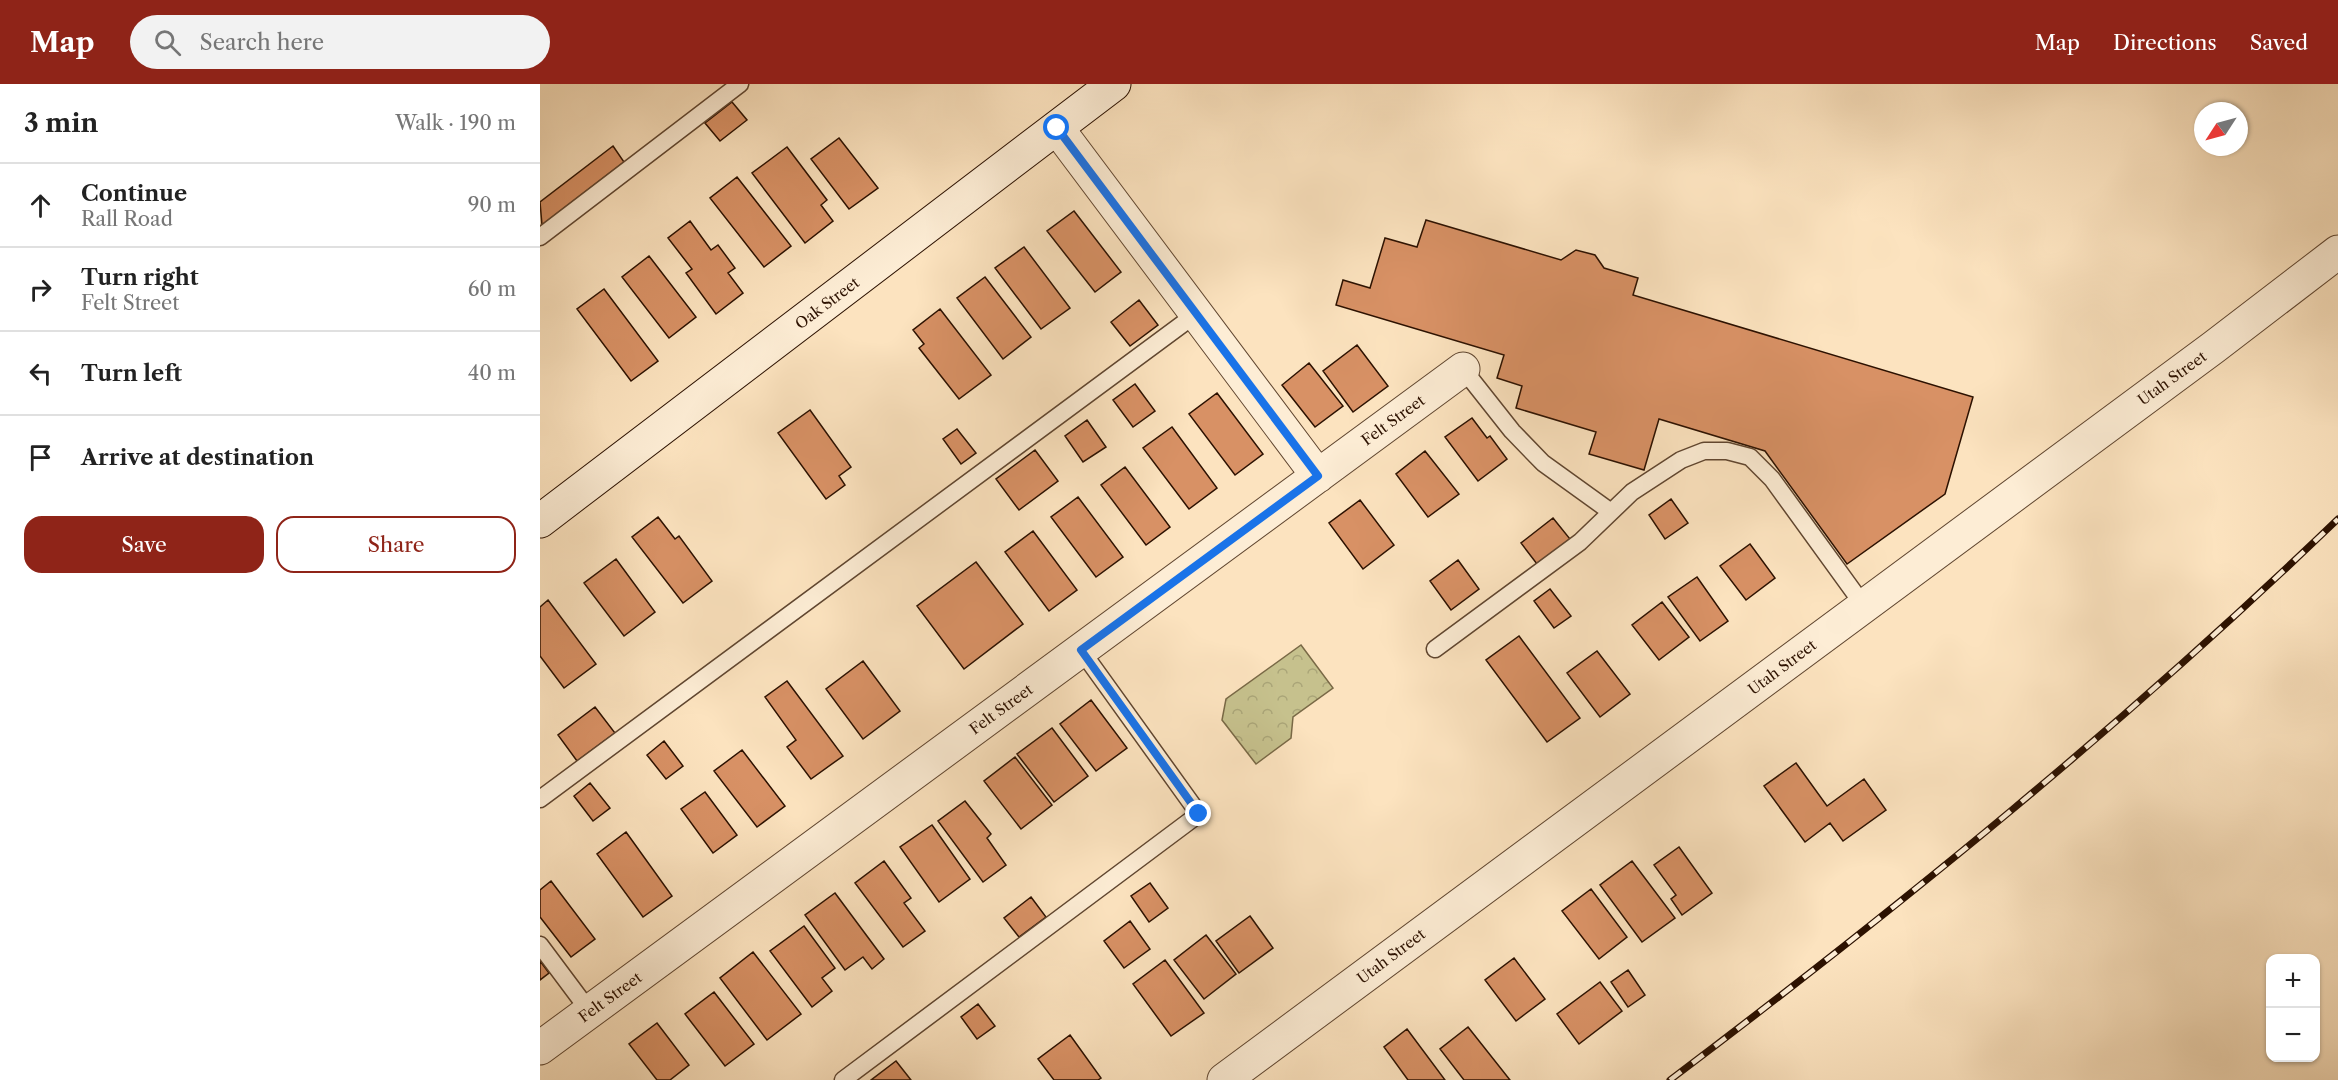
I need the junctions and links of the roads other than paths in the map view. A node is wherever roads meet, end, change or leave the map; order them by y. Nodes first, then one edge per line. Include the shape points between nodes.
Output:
1 (740, 84) edge
2 (1114, 84) edge
3 (1057, 128) junction
4 (540, 237) edge
5 (2338, 252) edge
6 (1196, 314) junction
7 (1463, 369) joint
8 (1318, 476) junction
9 (1611, 512) junction
10 (540, 521) edge
11 (1864, 606) junction
12 (1435, 649) dead end
13 (1081, 650) junction
14 (540, 799) edge
15 (540, 945) edge
16 (590, 1012) junction
17 (540, 1048) edge
18 (843, 1080) edge
19 (1224, 1080) edge

1 - 4 lane
2 - 3 street, Oak Street
3 - 6 street
3 - 10 street, Oak Street
5 - 11 street, Utah Street
6 - 8 street
6 - 14 lane
7 - 8 street, Felt Street
7 - 9 lane via 1543,463
8 - 13 street, Felt Street
9 - 11 lane via 1632,492 1681,460 1704,451 1750,457 1772,479
9 - 12 lane via 1580,542
11 - 19 street, Utah Street
13 - 16 street, Felt Street
13 - 18 lane via 1199,814
15 - 16 lane
16 - 17 street, Felt Street

